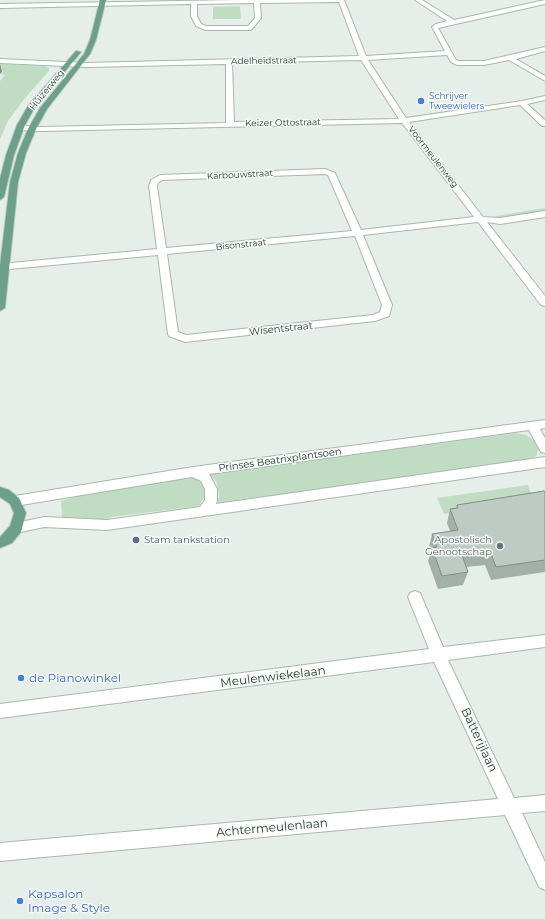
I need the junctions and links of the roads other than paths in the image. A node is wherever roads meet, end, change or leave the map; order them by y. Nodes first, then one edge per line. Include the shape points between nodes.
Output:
1 (272, 0) edge
2 (341, 0) edge
3 (418, 0) edge
4 (177, 1) edge
5 (258, 1) junction
6 (99, 2) edge
7 (545, 2) edge
8 (194, 3) junction
9 (0, 6) edge
10 (453, 22) junction
11 (88, 26) dead end
12 (81, 47) dead end
13 (545, 49) edge
14 (450, 54) junction
15 (363, 58) junction
16 (510, 58) junction
17 (0, 61) edge
18 (229, 62) junction
19 (68, 65) junction
20 (79, 65) junction
21 (545, 80) edge
22 (545, 98) edge
23 (522, 103) junction
24 (404, 121) junction
25 (230, 124) junction
26 (545, 124) edge
27 (21, 125) junction
28 (32, 129) junction
29 (14, 182) junction
30 (1, 183) edge
31 (0, 197) edge
32 (545, 206) edge
33 (545, 214) edge
34 (481, 219) junction
35 (358, 233) junction
36 (162, 253) junction
37 (2, 267) edge
38 (545, 303) edge
39 (0, 308) edge
40 (545, 424) edge
41 (533, 426) junction
42 (545, 449) edge
43 (545, 462) edge
44 (193, 472) junction
45 (0, 492) edge
46 (15, 500) junction
47 (203, 512) junction
48 (16, 528) junction
49 (0, 543) edge
50 (415, 597) dead end
51 (545, 641) edge
52 (439, 656) junction
53 (0, 711) edge
54 (545, 803) edge
55 (510, 806) junction
56 (0, 852) edge
57 (545, 881) edge

1 - 2 street
1 - 5 street
2 - 15 street, Voormeulenweg
3 - 10 street
4 - 6 street
4 - 8 street
5 - 8 street
5 - 8 street via 258,18 250,28 205,28 198,25 194,16
6 - 9 street
6 - 11 main road
6 - 20 main road, Huizerweg via 92,40 87,54
7 - 10 street
10 - 14 street via 435,27
12 - 19 main road, Huizerweg
13 - 16 street
14 - 15 street, Adelheidstraat
14 - 16 street via 453,61 462,64
15 - 18 street, Adelheidstraat
15 - 24 street, Voormeulenweg
16 - 21 street
17 - 19 street, Adelheidstraat
18 - 20 street, Adelheidstraat
18 - 25 street
19 - 20 street, Adelheidstraat
19 - 27 main road, Huizerweg via 39,98
20 - 28 main road, Huizerweg via 44,108
22 - 23 street, Keizer Ottostraat
23 - 24 street, Keizer Ottostraat
23 - 26 street
24 - 25 street, Keizer Ottostraat
24 - 34 street, Voormeulenweg
25 - 28 street, Keizer Ottostraat
27 - 28 street, Keizer Ottostraat
27 - 30 main road, Huizerweg
28 - 29 main road, Huizerweg
29 - 30 street
29 - 37 main road, Huizerweg
30 - 31 main road, Huizerweg
32 - 34 street via 494,213
33 - 34 street via 500,221
34 - 35 street, Bisonstraat
34 - 38 street, Voormeulenweg
35 - 36 street, Bisonstraat
35 - 36 street, Karbouwstraat via 331,173 325,171 160,178 152,186
35 - 36 street, Wisentstraat via 387,305 386,314 375,318 186,339 173,334
36 - 37 street, Bisonstraat
37 - 39 main road, Huizerweg
40 - 41 street, Prinses Beatrixplantsoen
41 - 42 street
41 - 44 street, Prinses Beatrixplantsoen
43 - 47 street
44 - 46 street, Prinses Beatrixplantsoen via 45,498
44 - 47 street via 205,478 211,489 211,501
45 - 46 main road
46 - 48 main road via 20,513
47 - 48 street via 107,525 44,522
48 - 49 main road
50 - 52 street, Batterijlaan
51 - 52 street, Meulenwiekelaan
52 - 53 street, Meulenwiekelaan
52 - 55 street, Batterijlaan
54 - 55 street, Achtermeulenlaan
55 - 56 street, Achtermeulenlaan
55 - 57 street, Batterijlaan

